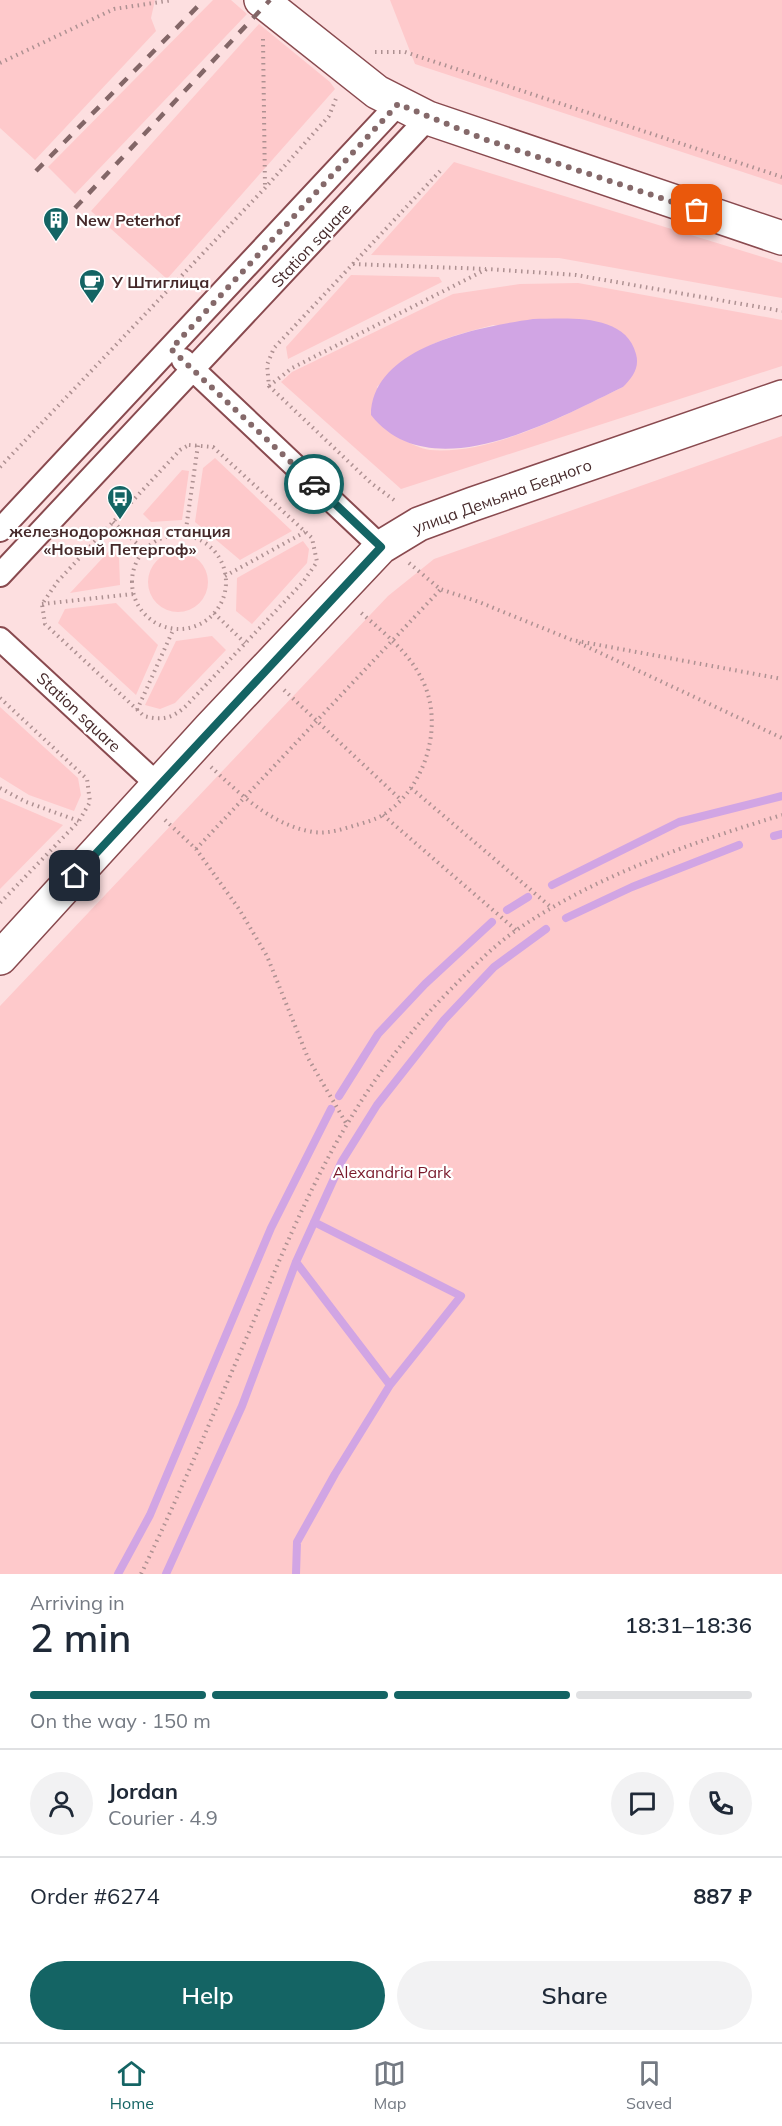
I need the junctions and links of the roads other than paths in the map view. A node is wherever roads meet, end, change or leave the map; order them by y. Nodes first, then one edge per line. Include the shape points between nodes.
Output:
1 (262, 14) edge
2 (398, 104) junction
3 (428, 118) junction
4 (782, 238) edge
5 (171, 349) junction
6 (194, 371) junction
7 (782, 397) edge
8 (0, 530) edge
9 (395, 554) junction
10 (0, 576) edge
11 (0, 639) edge
12 (159, 786) junction
13 (0, 958) edge

1 - 2 street
2 - 3 street
2 - 5 street, Station square
3 - 4 street
3 - 6 street, Station square
5 - 6 street
5 - 8 street, Station square
6 - 9 street
6 - 10 street, Station square
7 - 9 street, улица Демьяна Бедного via 440,516 399,534
9 - 12 street, улица Демьяна Бедного
11 - 12 street, Station square
12 - 13 street, улица Демьяна Бедного

